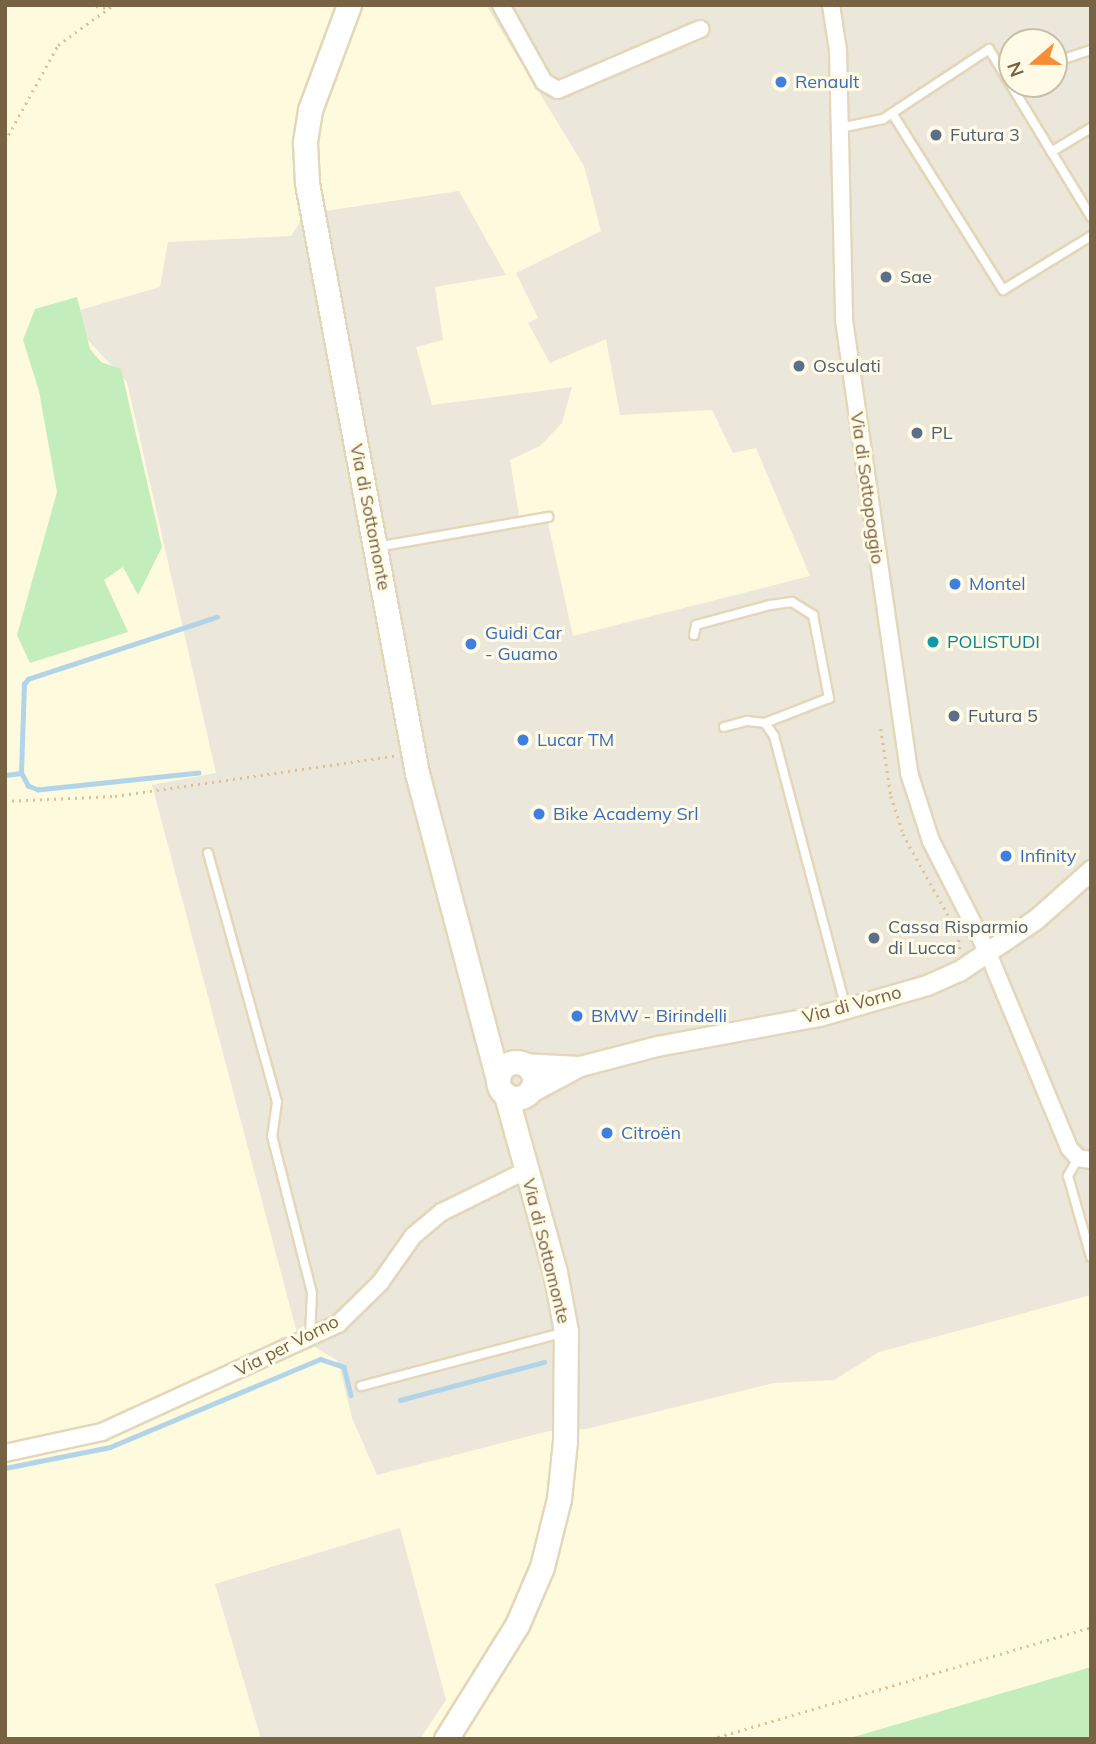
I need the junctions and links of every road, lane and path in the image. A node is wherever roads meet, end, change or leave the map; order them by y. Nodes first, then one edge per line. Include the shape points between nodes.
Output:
1 (89, 5) edge
2 (113, 5) edge
3 (349, 5) edge
4 (501, 5) edge
5 (831, 5) edge
6 (108, 8) junction
7 (700, 29) dead end
8 (1091, 50) edge
9 (1068, 57) edge
10 (998, 61) edge
11 (1021, 98) edge
12 (892, 113) junction
13 (839, 128) junction
14 (1091, 128) edge
15 (5, 141) edge
16 (1051, 152) junction
17 (1091, 217) edge
18 (1091, 236) edge
19 (548, 517) dead end
20 (376, 547) junction
21 (694, 635) dead end
22 (765, 723) junction
23 (724, 727) dead end
24 (881, 729) dead end
25 (414, 753) junction
26 (5, 802) edge
27 (208, 853) dead end
28 (1091, 870) edge
29 (988, 953) junction
30 (954, 956) dead end
31 (846, 1009) junction
32 (487, 1028) junction
33 (520, 1063) junction
34 (580, 1066) junction
35 (511, 1089) junction
36 (1085, 1159) edge
37 (525, 1162) junction
38 (1091, 1257) edge
39 (566, 1331) junction
40 (310, 1337) junction
41 (361, 1386) dead end
42 (5, 1453) edge
43 (1091, 1626) edge
44 (446, 1739) edge
45 (711, 1739) edge

1 - 6 path
2 - 6 path
3 - 20 main road, Via di Sottomonte via 318,79 305,143 320,264
4 - 7 street via 544,82 558,90
5 - 13 street, Via di Sottopoggio via 838,50
6 - 15 path via 58,45
8 - 9 lane
10 - 12 lane via 989,49
11 - 16 lane
12 - 13 lane via 870,124
12 - 18 lane via 1003,290
13 - 29 street, Via di Sottopoggio via 844,320 902,738 931,841
14 - 16 lane
16 - 17 lane
19 - 20 lane
20 - 25 main road, Via di Sottomonte
21 - 22 lane via 696,625 770,605 792,602 813,615 829,698
22 - 23 lane via 747,721
22 - 31 lane via 775,736
24 - 30 path via 888,783 903,834 961,939 960,951
25 - 26 path via 116,796
25 - 32 main road, Via di Sottomonte
27 - 40 lane via 277,1102 272,1136 312,1293
28 - 29 street, Via di Vorno via 1046,912
29 - 31 street, Via di Vorno via 927,985
29 - 36 street, Via di Sottopoggio via 1069,1148
31 - 34 street, Via di Vorno
32 - 33 main road, Via di Sottomonte
32 - 35 main road, Via di Sottomonte
33 - 34 street, Via di Vorno
33 - 35 main road via 503,1068
33 - 35 main road, Via di Sottomonte via 533,1075
34 - 35 street, Via di Vorno
35 - 37 main road, Via di Sottomonte
36 - 38 lane via 1068,1176
37 - 39 main road, Via di Sottomonte
37 - 40 street, Via per Vorno via 442,1212 413,1236 380,1283 338,1324
39 - 41 lane
39 - 44 main road, Via di Sottomonte via 568,1391 560,1487 542,1567 517,1625
40 - 42 street, Via per Vorno via 102,1432
43 - 45 path

